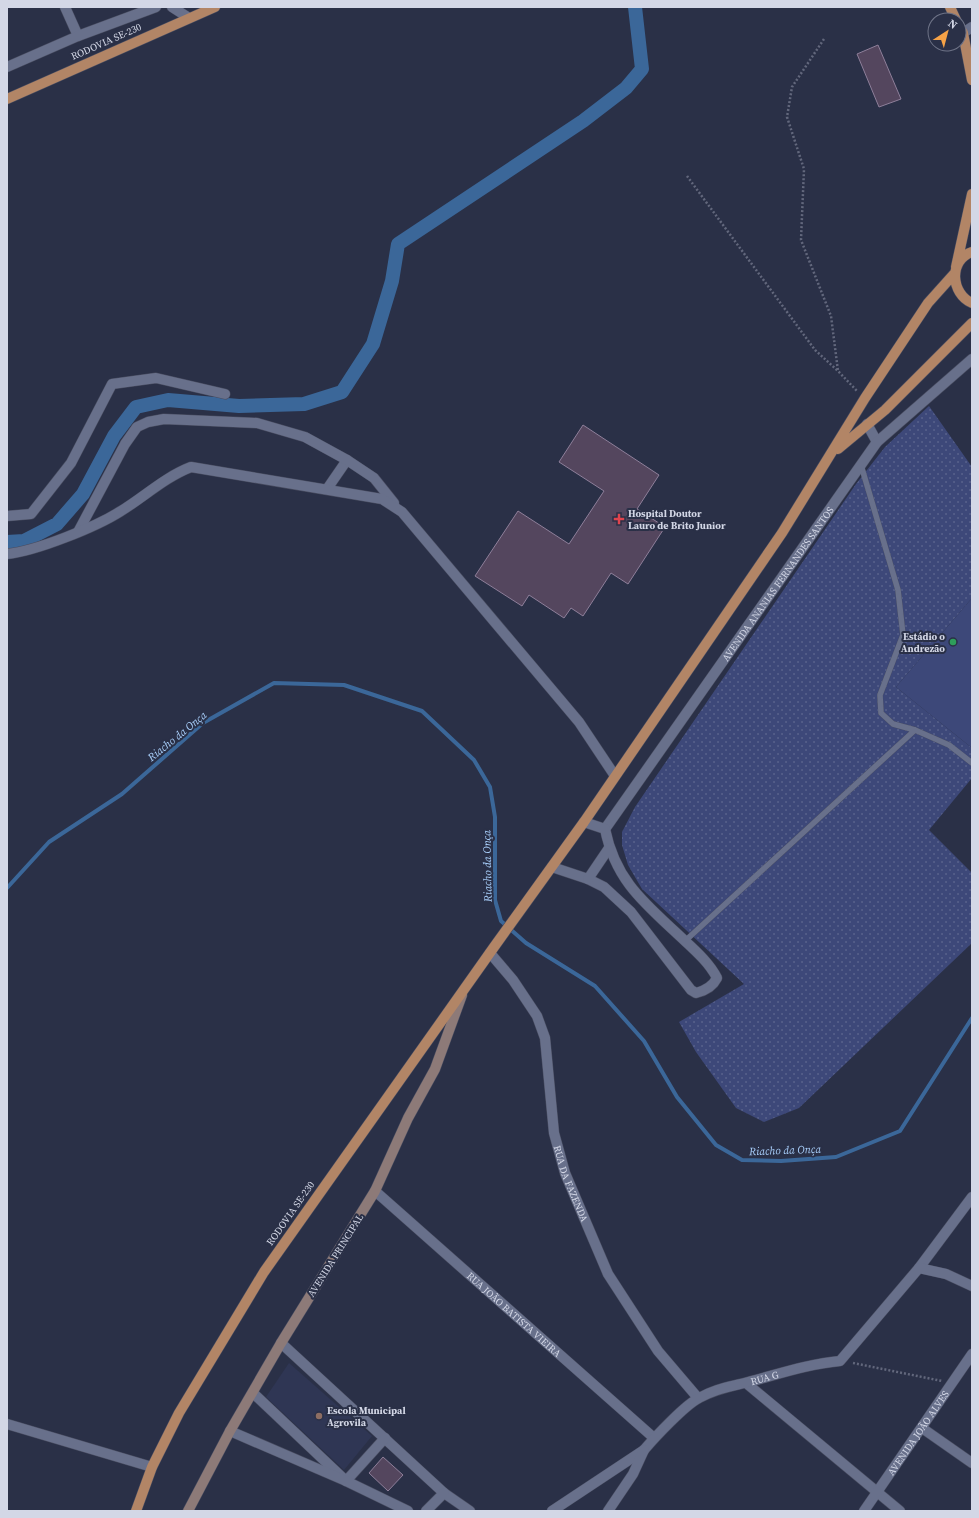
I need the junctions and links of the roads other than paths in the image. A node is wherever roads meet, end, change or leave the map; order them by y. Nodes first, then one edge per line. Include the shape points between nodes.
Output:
1 (66, 7) edge
2 (156, 7) edge
3 (172, 7) edge
4 (215, 7) edge
5 (189, 18) junction
6 (78, 36) junction
7 (966, 52) edge
8 (7, 67) edge
9 (972, 80) edge
10 (7, 99) edge
11 (972, 194) edge
12 (972, 252) edge
13 (955, 271) junction
14 (972, 303) edge
15 (972, 323) edge
16 (972, 359) edge
17 (225, 394) dead end
18 (867, 424) junction
19 (877, 442) junction
20 (832, 455) junction
21 (346, 460) junction
22 (860, 464) junction
23 (327, 489) junction
24 (402, 512) junction
25 (7, 516) edge
26 (78, 532) junction
27 (7, 554) edge
28 (914, 730) junction
29 (972, 763) edge
30 (615, 776) junction
31 (584, 822) junction
32 (605, 829) junction
33 (609, 848) junction
34 (552, 867) junction
35 (588, 879) junction
36 (685, 941) junction
37 (492, 950) junction
38 (463, 991) junction
39 (375, 1191) junction
40 (972, 1197) edge
41 (919, 1268) junction
42 (972, 1286) edge
43 (281, 1343) junction
44 (972, 1354) edge
45 (746, 1383) junction
46 (253, 1393) junction
47 (698, 1398) junction
48 (7, 1424) edge
49 (922, 1428) junction
50 (230, 1431) junction
51 (384, 1438) junction
52 (654, 1438) junction
53 (644, 1450) junction
54 (972, 1463) edge
55 (152, 1467) junction
56 (346, 1481) junction
57 (876, 1492) junction
58 (444, 1493) junction
59 (136, 1511) edge
60 (188, 1511) edge
61 (408, 1511) edge
62 (426, 1511) edge
63 (470, 1511) edge
64 (552, 1511) edge
65 (608, 1511) edge
66 (864, 1511) edge
67 (900, 1511) edge

1 - 6 street
2 - 6 street
3 - 5 street
4 - 5 main road, RODOVIA SE-230
5 - 10 main road, RODOVIA SE-230
6 - 8 street
7 - 9 main road
11 - 13 main road
12 - 13 main road via 966,254
13 - 14 main road via 957,290
13 - 20 main road via 928,304 865,398
15 - 18 main road
16 - 19 street, AVENIDA ANANIAS FERNANDES SANTOS
17 - 25 street via 156,378 112,384 71,463 31,514
18 - 19 street
18 - 20 main road
19 - 22 street, AVENIDA ANANIAS FERNANDES SANTOS
20 - 30 main road, RODOVIA SE-230 via 782,534
21 - 23 street
21 - 24 street via 374,478
21 - 26 street via 305,437 257,424 164,419 148,422 137,427 125,444
22 - 28 lane via 898,590 904,635 880,695 881,713 893,724
22 - 32 street, AVENIDA ANANIAS FERNANDES SANTOS
23 - 24 street via 382,499
23 - 26 street via 191,467 178,472 120,512
24 - 30 street via 579,722
26 - 27 street via 23,552
28 - 29 lane via 949,745
28 - 36 lane
30 - 31 main road, RODOVIA SE-230
31 - 32 street
31 - 34 main road, RODOVIA SE-230
32 - 33 street
33 - 35 street
33 - 36 street via 625,880
34 - 35 street
34 - 37 main road, RODOVIA SE-230
35 - 36 street via 604,887 631,912 691,990 701,992 717,978
37 - 38 main road, RODOVIA SE-230
37 - 47 street, RUA DA FAZENDA via 537,1016 545,1038 554,1133 565,1173 608,1274 658,1351
38 - 39 street, AVENIDA PRINCIPAL via 435,1069 408,1118
38 - 55 main road, RODOVIA SE-230 via 264,1272 180,1413
39 - 43 street, AVENIDA PRINCIPAL
39 - 52 street, RUA JOÃO BATISTA VIEIRA
40 - 41 street
41 - 42 street via 946,1274
41 - 45 street, RUA G via 840,1361 816,1363
43 - 46 street, AVENIDA PRINCIPAL
43 - 51 street
44 - 49 street, AVENIDA JOÃO ALVES
45 - 47 street, RUA G via 722,1387
45 - 57 street
46 - 50 street, AVENIDA PRINCIPAL
46 - 56 street
47 - 52 street, RUA G
48 - 55 street
49 - 54 street
49 - 57 street, AVENIDA JOÃO ALVES
50 - 56 street
50 - 60 street, AVENIDA PRINCIPAL
51 - 56 street
51 - 58 street
52 - 53 street, RUA G
53 - 64 street, RUA G
53 - 65 street via 633,1474
55 - 59 main road, RODOVIA SE-230
56 - 61 street
57 - 66 street, AVENIDA JOÃO ALVES
57 - 67 street
58 - 62 street
58 - 63 street

